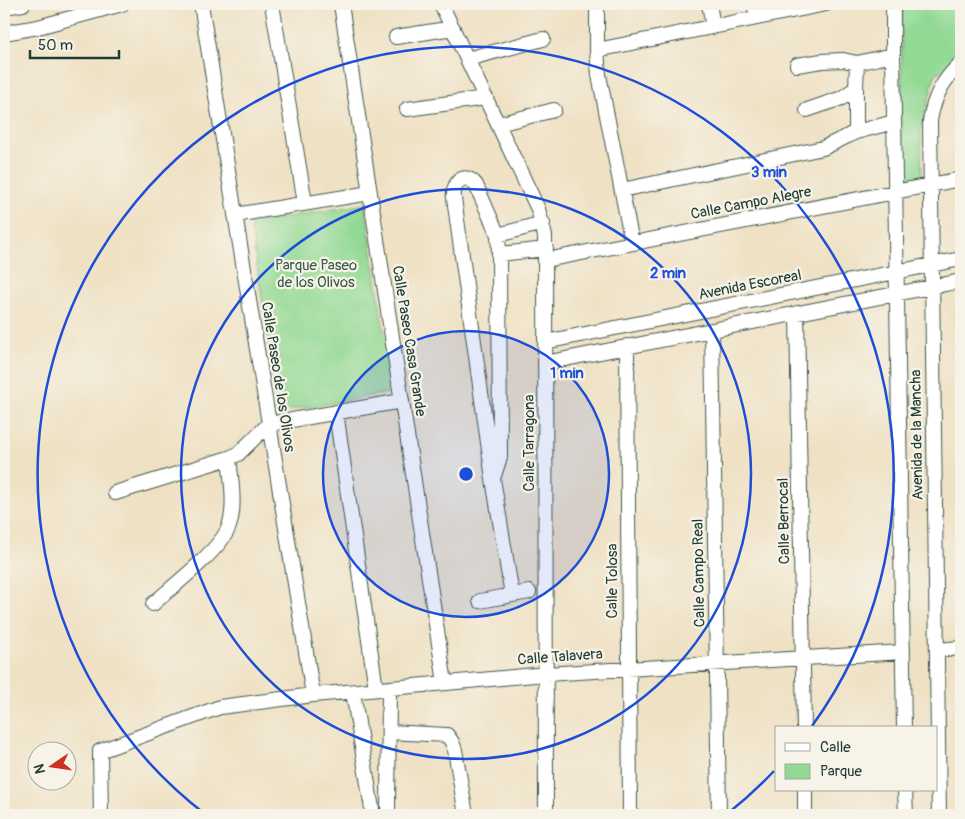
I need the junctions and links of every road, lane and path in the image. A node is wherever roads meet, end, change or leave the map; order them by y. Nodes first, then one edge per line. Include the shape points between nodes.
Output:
1 (23, 4) edge
2 (122, 4) edge
3 (201, 4) edge
4 (272, 4) edge
5 (341, 4) edge
6 (441, 4) edge
7 (597, 4) edge
8 (708, 4) edge
9 (826, 4) edge
10 (893, 4) edge
11 (4, 7) edge
12 (755, 11) edge
13 (714, 26) junction
14 (453, 28) junction
15 (4, 33) edge
16 (396, 37) dead end
17 (543, 39) dead end
18 (597, 50) junction
19 (893, 55) junction
20 (467, 58) junction
21 (857, 63) junction
22 (961, 63) edge
23 (797, 65) dead end
24 (856, 88) junction
25 (486, 98) junction
26 (407, 109) dead end
27 (554, 110) dead end
28 (807, 110) dead end
29 (894, 122) junction
30 (498, 124) junction
31 (856, 132) junction
32 (961, 179) edge
33 (930, 185) junction
34 (622, 190) junction
35 (895, 192) junction
36 (370, 193) junction
37 (305, 203) junction
38 (236, 214) junction
39 (543, 223) junction
40 (498, 235) junction
41 (632, 243) junction
42 (499, 254) junction
43 (546, 255) junction
44 (961, 259) edge
45 (931, 265) junction
46 (896, 272) junction
47 (961, 281) edge
48 (932, 287) junction
49 (897, 293) junction
50 (797, 313) junction
51 (712, 330) junction
52 (545, 342) junction
53 (627, 346) junction
54 (545, 363) junction
55 (500, 400) junction
56 (402, 401) junction
57 (482, 401) junction
58 (336, 412) junction
59 (269, 424) junction
60 (229, 458) junction
61 (493, 479) junction
62 (115, 493) dead end
63 (529, 592) dead end
64 (512, 595) junction
65 (480, 600) dead end
66 (153, 604) dead end
67 (961, 648) edge
68 (937, 650) junction
69 (903, 652) junction
70 (803, 658) junction
71 (716, 663) junction
72 (629, 669) junction
73 (546, 674) junction
74 (445, 682) junction
75 (382, 689) junction
76 (353, 692) junction
77 (313, 696) junction
78 (804, 726) edge
79 (904, 726) edge
80 (938, 726) edge
81 (389, 732) junction
82 (938, 732) edge
83 (805, 792) edge
84 (905, 792) edge
85 (101, 815) edge
86 (373, 815) edge
87 (388, 815) edge
88 (466, 815) edge
89 (546, 815) edge
90 (630, 815) edge
91 (719, 815) edge
92 (805, 815) edge
93 (906, 815) edge
94 (939, 815) edge

1 - 11 street
2 - 15 street
3 - 38 street, Calle Paseo de los Olivos
4 - 37 street
5 - 36 street, Calle Paseo Casa Grande
6 - 14 street, Calle Tarragona
7 - 18 street
8 - 13 street
9 - 12 street
10 - 19 street, Avenida de la Mancha
12 - 13 street
13 - 18 street
14 - 16 street
14 - 20 street, Calle Tarragona
17 - 20 street
18 - 34 street via 599,76
19 - 21 street
19 - 29 street, Avenida de la Mancha
20 - 25 street, Calle Tarragona
21 - 23 street via 836,60
21 - 24 street
22 - 33 street, Avenida de la Mancha via 942,84 932,104
24 - 28 street via 842,98
24 - 31 street
25 - 26 street
25 - 30 street, Calle Tarragona
27 - 30 street
29 - 31 street
29 - 35 street, Avenida de la Mancha
30 - 39 street, Calle Tarragona
31 - 34 street via 823,148
32 - 33 street, Calle Campo Alegre
33 - 35 street, Calle Campo Alegre
33 - 45 street, Avenida de la Mancha
34 - 41 street
35 - 41 street, Calle Campo Alegre
35 - 46 street, Avenida de la Mancha
36 - 37 street
36 - 56 street, Calle Paseo Casa Grande
37 - 38 street
38 - 59 street, Calle Paseo de los Olivos
39 - 40 street
39 - 43 street, Calle Tarragona
40 - 42 street
40 - 57 street via 476,185 466,179 458,181 453,187 454,198
41 - 43 street, Calle Campo Alegre
42 - 43 street, Calle Campo Alegre
42 - 55 street
43 - 52 street, Calle Tarragona
44 - 45 street, Avenida Escoreal
45 - 46 street, Avenida Escoreal
45 - 48 street, Avenida de la Mancha
46 - 49 street, Avenida de la Mancha
46 - 52 street, Avenida Escoreal
47 - 48 street
48 - 49 street
48 - 68 street, Avenida de la Mancha
49 - 50 street
49 - 69 street, Avenida de la Mancha
50 - 51 street
50 - 70 street, Calle Berrocal
51 - 53 street
51 - 71 street, Calle Campo Real
52 - 54 street, Calle Tarragona
53 - 54 street
53 - 72 street, Calle Tolosa
54 - 73 street, Calle Tarragona
55 - 57 street
55 - 61 street via 500,457
56 - 58 street
56 - 74 street, Calle Paseo Casa Grande
57 - 61 street
58 - 59 street
58 - 75 street
59 - 60 street via 238,454
59 - 77 street, Calle Paseo de los Olivos
60 - 62 street
60 - 66 street via 233,494 228,530 215,547
61 - 64 street
63 - 64 street
64 - 65 street
67 - 68 street
68 - 80 street, Avenida de la Mancha
69 - 70 street, Calle Talavera
69 - 79 street, Avenida de la Mancha
70 - 71 street, Calle Talavera
70 - 78 street, Calle Berrocal
71 - 72 street, Calle Talavera
71 - 91 street, Calle Campo Real
72 - 73 street, Calle Talavera
72 - 90 street, Calle Tolosa
73 - 74 street, Calle Talavera
73 - 89 street, Calle Tarragona
74 - 75 street, Calle Talavera
75 - 76 street, Calle Talavera
75 - 81 street
76 - 77 street, Calle Talavera
76 - 86 street
77 - 85 street, Calle Talavera via 220,706 100,751
81 - 87 street
81 - 88 street via 447,735 455,750
82 - 94 street, Avenida de la Mancha
83 - 92 street
84 - 93 street

